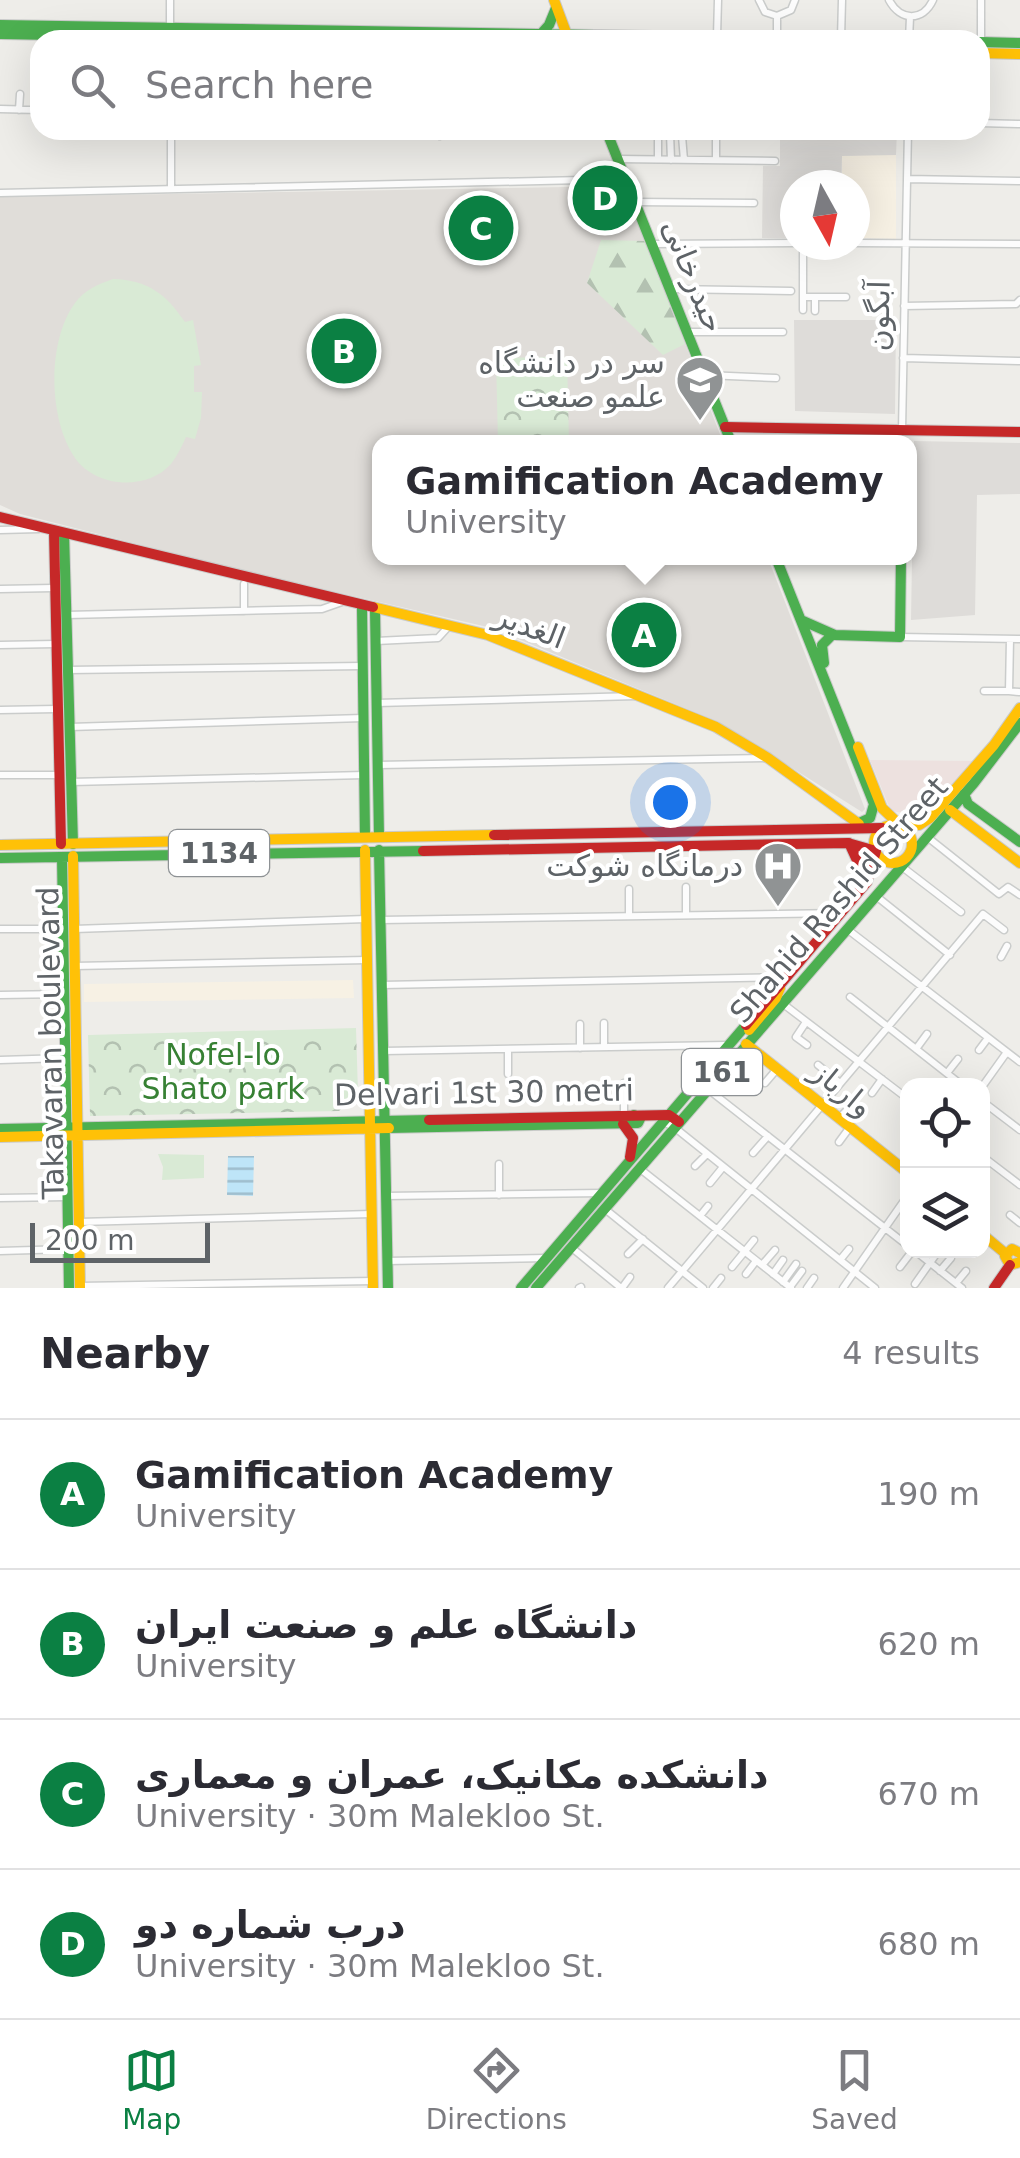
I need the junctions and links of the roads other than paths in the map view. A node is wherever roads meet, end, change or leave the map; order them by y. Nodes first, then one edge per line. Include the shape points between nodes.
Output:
1 (170, 0) edge
2 (718, 0) edge
3 (759, 0) edge
4 (795, 0) edge
5 (842, 0) edge
6 (889, 0) edge
7 (933, 0) edge
8 (981, 0) edge
9 (555, 3) edge
10 (777, 16) junction
11 (910, 17) junction
12 (0, 26) edge
13 (76, 30) edge
14 (170, 30) edge
15 (544, 30) edge
16 (565, 30) edge
17 (717, 30) edge
18 (777, 30) edge
19 (841, 30) edge
20 (909, 30) edge
21 (980, 30) edge
22 (0, 34) edge
23 (30, 34) edge
24 (990, 42) edge
25 (1020, 43) edge
26 (990, 53) edge
27 (1020, 54) edge
28 (20, 94) dead end
29 (0, 110) edge
30 (19, 110) junction
31 (30, 110) edge
32 (990, 124) edge
33 (1020, 124) edge
34 (171, 140) edge
35 (610, 140) edge
36 (658, 140) edge
37 (670, 140) edge
38 (682, 140) edge
39 (716, 140) edge
40 (908, 140) edge
41 (618, 159) junction
42 (658, 160) junction
43 (671, 160) junction
44 (684, 160) junction
45 (716, 160) junction
46 (775, 161) dead end
47 (626, 179) junction
48 (907, 179) junction
49 (1020, 181) edge
50 (171, 189) junction
51 (0, 193) edge
52 (635, 202) junction
53 (754, 203) dead end
54 (780, 243) edge
55 (870, 243) edge
56 (906, 243) junction
57 (652, 244) junction
58 (1020, 244) edge
59 (804, 260) edge
60 (670, 289) junction
61 (791, 291) dead end
62 (803, 297) junction
63 (815, 297) junction
64 (846, 297) dead end
65 (1020, 300) edge
66 (904, 306) junction
67 (802, 310) dead end
68 (815, 312) dead end
69 (688, 332) junction
70 (782, 332) dead end
71 (904, 358) junction
72 (1020, 361) edge
73 (706, 376) junction
74 (776, 378) dead end
75 (725, 427) junction
76 (1020, 432) edge
77 (728, 435) edge
78 (896, 435) edge
79 (902, 435) edge
80 (917, 437) edge
81 (0, 516) edge
82 (0, 530) edge
83 (54, 531) junction
84 (779, 565) edge
85 (901, 565) edge
86 (244, 584) dead end
87 (54, 588) junction
88 (0, 589) edge
89 (342, 602) junction
90 (362, 607) junction
91 (375, 610) junction
92 (244, 611) junction
93 (66, 615) junction
94 (800, 619) junction
95 (449, 626) junction
96 (832, 636) junction
97 (900, 636) junction
98 (1010, 639) junction
99 (1020, 639) edge
100 (376, 641) junction
101 (0, 644) edge
102 (55, 644) junction
103 (362, 666) junction
104 (67, 670) junction
105 (984, 691) dead end
106 (1009, 692) junction
107 (1020, 692) edge
108 (639, 696) junction
109 (377, 703) junction
110 (1020, 708) edge
111 (56, 709) junction
112 (0, 710) edge
113 (363, 718) junction
114 (1020, 723) edge
115 (69, 727) junction
116 (768, 758) junction
117 (378, 765) junction
118 (58, 774) junction
119 (0, 775) edge
120 (364, 775) junction
121 (70, 782) junction
122 (964, 794) junction
123 (840, 809) junction
124 (950, 810) junction
125 (901, 826) junction
126 (857, 827) junction
127 (882, 828) junction
128 (836, 829) junction
129 (926, 835) junction
130 (365, 836) junction
131 (379, 836) junction
132 (1020, 842) edge
133 (851, 843) junction
134 (0, 844) edge
135 (67, 850) junction
136 (365, 850) junction
137 (379, 850) junction
138 (876, 851) junction
139 (909, 856) junction
140 (0, 858) edge
141 (1020, 862) edge
142 (900, 866) junction
143 (866, 882) junction
144 (686, 888) dead end
145 (629, 889) dead end
146 (876, 896) junction
147 (1020, 896) edge
148 (961, 912) dead end
149 (842, 913) junction
150 (686, 915) junction
151 (629, 916) junction
152 (366, 919) junction
153 (381, 920) junction
154 (0, 929) edge
155 (68, 929) junction
156 (847, 929) junction
157 (1004, 930) dead end
158 (1007, 946) dead end
159 (950, 954) junction
160 (1001, 957) dead end
161 (367, 960) junction
162 (74, 966) junction
163 (784, 978) junction
164 (382, 985) junction
165 (922, 986) junction
166 (64, 994) junction
167 (0, 995) edge
168 (850, 997) dead end
169 (782, 1003) junction
170 (806, 1022) junction
171 (604, 1023) dead end
172 (580, 1024) dead end
173 (888, 1026) junction
174 (927, 1034) dead end
175 (988, 1038) junction
176 (746, 1044) junction
177 (807, 1045) dead end
178 (604, 1047) junction
179 (580, 1048) junction
180 (724, 1048) junction
181 (508, 1049) junction
182 (916, 1049) junction
183 (979, 1050) dead end
184 (384, 1051) junction
185 (1006, 1052) junction
186 (66, 1058) junction
187 (958, 1059) dead end
188 (0, 1060) edge
189 (732, 1060) junction
190 (858, 1062) junction
191 (1020, 1062) edge
192 (818, 1065) dead end
193 (777, 1069) junction
194 (947, 1073) junction
195 (508, 1074) dead end
196 (953, 1078) edge
197 (988, 1078) edge
198 (882, 1080) junction
199 (624, 1083) dead end
200 (766, 1083) dead end
201 (840, 1083) junction
202 (708, 1089) junction
203 (872, 1092) dead end
204 (900, 1093) edge
205 (822, 1104) junction
206 (990, 1107) edge
207 (849, 1108) dead end
208 (627, 1118) junction
209 (839, 1118) junction
210 (671, 1122) junction
211 (385, 1123) junction
212 (369, 1124) junction
213 (850, 1127) junction
214 (0, 1129) edge
215 (1020, 1130) edge
216 (72, 1132) junction
217 (768, 1136) junction
218 (0, 1137) edge
219 (839, 1142) dead end
220 (784, 1149) junction
221 (752, 1152) dead end
222 (707, 1154) junction
223 (990, 1162) edge
224 (498, 1164) dead end
225 (633, 1166) junction
226 (695, 1166) dead end
227 (722, 1167) junction
228 (903, 1168) edge
229 (710, 1183) dead end
230 (1020, 1184) edge
231 (750, 1190) junction
232 (603, 1193) junction
233 (499, 1194) junction
234 (386, 1196) junction
235 (68, 1197) junction
236 (0, 1198) edge
237 (708, 1206) dead end
238 (900, 1206) edge
239 (604, 1208) junction
240 (371, 1214) junction
241 (1010, 1215) dead end
242 (700, 1216) junction
243 (79, 1222) junction
244 (1020, 1223) edge
245 (885, 1228) junction
246 (717, 1230) junction
247 (642, 1239) junction
248 (990, 1239) edge
249 (754, 1240) dead end
250 (900, 1240) edge
251 (571, 1247) junction
252 (68, 1249) junction
253 (849, 1249) dead end
254 (775, 1250) dead end
255 (0, 1251) edge
256 (744, 1251) junction
257 (628, 1254) dead end
258 (1017, 1257) edge
259 (547, 1258) junction
260 (906, 1258) edge
261 (923, 1258) edge
262 (934, 1258) edge
263 (950, 1258) dead end
264 (783, 1260) dead end
265 (840, 1260) junction
266 (388, 1261) junction
267 (759, 1263) junction
268 (930, 1263) junction
269 (732, 1267) dead end
270 (900, 1267) dead end
271 (799, 1268) dead end
272 (682, 1271) junction
273 (940, 1271) junction
274 (966, 1271) dead end
275 (854, 1272) junction
276 (746, 1274) dead end
277 (774, 1274) junction
278 (630, 1276) dead end
279 (721, 1278) dead end
280 (814, 1278) dead end
281 (540, 1283) edge
282 (956, 1283) edge
283 (373, 1284) edge
284 (915, 1284) dead end
285 (788, 1286) edge
286 (76, 1287) edge
287 (388, 1288) edge
288 (521, 1288) edge
289 (555, 1288) edge
290 (622, 1288) edge
291 (668, 1288) edge
292 (704, 1288) edge
293 (713, 1288) edge
294 (807, 1288) edge
295 (843, 1288) edge
296 (875, 1288) edge
297 (941, 1288) edge
298 (994, 1288) edge

1 - 14 street
2 - 17 street
3 - 10 street
4 - 10 street
5 - 19 street
6 - 11 street
7 - 11 street via 924,13
8 - 21 street
9 - 15 main road
9 - 16 main road
10 - 18 street
11 - 20 street
12 - 13 main road
22 - 23 main road
24 - 25 main road
26 - 27 main road
28 - 30 street
29 - 30 street
30 - 31 street
32 - 33 street
34 - 50 street
35 - 41 main road, حیدرخانی
36 - 42 street
37 - 43 street
38 - 44 street
39 - 45 street
40 - 48 street, آبگون
41 - 42 street
41 - 47 main road, حیدرخانی
42 - 43 street
43 - 44 street
44 - 45 street
45 - 46 street
47 - 50 street
47 - 52 main road, حیدرخانی
48 - 49 street
48 - 56 street, آبگون
50 - 51 street
52 - 53 street
52 - 57 main road, حیدرخانی
54 - 57 street
55 - 56 street
56 - 58 street
56 - 66 street, آبگون
57 - 60 main road, حیدرخانی
59 - 62 street
60 - 61 street
60 - 69 main road, حیدرخانی
62 - 63 street
62 - 67 street
63 - 64 street
63 - 68 street
65 - 66 street
66 - 71 street, آبگون
69 - 70 street
69 - 73 main road, حیدرخانی
71 - 72 street
71 - 79 street, آبگون
73 - 74 street
73 - 75 main road, حیدرخانی
75 - 77 main road, حیدرخانی
75 - 78 main road
76 - 80 main road
81 - 83 main road, الغدیر
82 - 83 street
83 - 87 main road, Takavaran boulevard
83 - 89 main road, الغدیر
83 - 93 main road, Takavaran boulevard
84 - 94 main road
85 - 97 main road
86 - 92 street
87 - 88 street
87 - 102 main road, Takavaran boulevard
89 - 90 main road, الغدیر
89 - 92 street via 322,610
90 - 91 main road, الغدیر
90 - 103 main road
91 - 95 main road, الغدیر
91 - 100 main road
92 - 93 street
93 - 104 main road, Takavaran boulevard
94 - 96 main road
94 - 126 main road via 874,804 874,813
95 - 100 street via 438,638
95 - 108 main road, الغدیر
96 - 97 main road
96 - 125 main road via 822,656 882,808
97 - 98 street
98 - 99 street
98 - 106 street
100 - 109 main road
101 - 102 street
102 - 111 main road, Takavaran boulevard
103 - 104 street
103 - 113 main road
104 - 115 main road, Takavaran boulevard
105 - 106 street
106 - 107 street
108 - 109 street
108 - 116 main road, الغدیر via 716,727
109 - 117 main road
110 - 125 main road, Shahid Rashid Street via 930,818
111 - 112 street
111 - 118 main road, Takavaran boulevard
113 - 115 street
113 - 120 main road
114 - 122 main road, Shahid Rashid Street / 161
115 - 121 main road, Takavaran boulevard
116 - 117 street
116 - 123 main road, الغدیر
117 - 131 main road
118 - 119 street
118 - 135 main road, Takavaran boulevard
120 - 121 street
120 - 130 main road
121 - 135 main road, Takavaran boulevard
122 - 124 main road, Shahid Rashid Street / 161
122 - 132 main road
123 - 126 main road, الغدیر
123 - 128 main road
124 - 129 main road, Shahid Rashid Street / 161
124 - 141 main road
125 - 127 main road
125 - 139 main road via 912,839
126 - 127 main road, 1134
126 - 128 main road, 1134
126 - 133 main road
127 - 138 main road
128 - 131 main road, 1134
129 - 139 main road, Shahid Rashid Street / 161
129 - 147 street via 999,894 1008,887
130 - 131 main road, 1134
130 - 135 main road, 1134
130 - 136 main road
131 - 137 main road
133 - 137 main road, 1134
133 - 138 main road, 1134
133 - 143 main road
134 - 135 main road, 1134
135 - 136 main road, 1134
135 - 140 main road, 1134
135 - 155 main road, Takavaran boulevard
136 - 137 main road, 1134
136 - 152 main road
137 - 153 main road
138 - 139 main road via 891,863
138 - 143 main road, Shahid Rashid Street / 161
139 - 142 main road, Shahid Rashid Street / 161
142 - 146 main road, Shahid Rashid Street / 161
142 - 148 street
143 - 149 main road, Shahid Rashid Street / 161
144 - 150 street
145 - 151 street
146 - 156 main road, Shahid Rashid Street / 161
146 - 159 street
149 - 150 street
149 - 163 main road, Shahid Rashid Street / 161
150 - 151 street
151 - 153 street
152 - 155 street
152 - 161 main road
153 - 164 main road
154 - 155 street
155 - 162 main road, Takavaran boulevard
155 - 166 main road, Takavaran boulevard
156 - 165 street
156 - 169 main road, Shahid Rashid Street / 161
157 - 159 street via 983,914
158 - 160 street
159 - 165 street
161 - 162 street
161 - 212 main road
162 - 216 main road, Takavaran boulevard
163 - 164 street
163 - 176 main road
163 - 180 main road, Shahid Rashid Street / 161
164 - 184 main road
165 - 173 street
165 - 175 street
166 - 167 street
166 - 186 main road, Takavaran boulevard
168 - 173 street
169 - 170 street
169 - 176 main road, Shahid Rashid Street / 161
170 - 177 street via 796,1037
170 - 190 street
171 - 178 street
172 - 179 street
173 - 182 street
173 - 190 street
174 - 182 street
175 - 183 street
175 - 185 street
176 - 189 main road, Shahid Rashid Street / 161
176 - 193 main road, وارباز
178 - 179 street
178 - 180 street
179 - 181 street
180 - 189 main road
180 - 210 main road, Shahid Rashid Street / 161
181 - 184 street
181 - 195 street
182 - 194 street
184 - 211 main road
185 - 191 street
185 - 197 street
186 - 188 street
186 - 216 main road, Takavaran boulevard
187 - 194 street
189 - 202 main road, Shahid Rashid Street / 161
190 - 198 street
190 - 201 street
192 - 201 street
193 - 200 street
193 - 205 main road, وارباز
194 - 196 street
198 - 203 street
198 - 204 street
199 - 208 street
201 - 205 street
202 - 210 main road, Shahid Rashid Street / 161
202 - 217 street
205 - 209 main road, وارباز
205 - 220 street
206 - 215 street
207 - 209 street
208 - 210 main road, Delvari 1st 30 metri
208 - 211 main road, Delvari 1st 30 metri
208 - 225 main road, Delvari 1st 30 metri
209 - 213 main road, وارباز
210 - 222 street
210 - 225 main road, Shahid Rashid Street / 161
211 - 212 main road, Delvari 1st 30 metri
211 - 234 main road
212 - 216 main road, Delvari 1st 30 metri
212 - 240 main road
213 - 219 street
213 - 228 main road, وارباز
214 - 216 main road, Delvari 1st 30 metri
216 - 218 main road, Delvari 1st 30 metri
216 - 235 main road, Takavaran boulevard
216 - 243 main road, Takavaran boulevard
217 - 220 street
217 - 221 street
220 - 231 street
220 - 245 street
222 - 226 street
222 - 227 street
223 - 230 street
224 - 233 street
225 - 232 main road, Shahid Rashid Street / 161
225 - 239 main road, Shahid Rashid Street / 161
225 - 242 street
227 - 229 street
227 - 231 street
231 - 246 street
231 - 265 street
232 - 233 street
232 - 259 main road, Shahid Rashid Street / 161
233 - 234 street
234 - 266 main road
235 - 236 street
235 - 252 main road, Takavaran boulevard
237 - 242 street
238 - 245 street
239 - 247 street
239 - 251 main road, Shahid Rashid Street / 161
240 - 243 street
240 - 283 main road
241 - 244 street
242 - 246 street
243 - 286 main road, Takavaran boulevard
245 - 250 street
245 - 275 street
246 - 256 street
246 - 272 street
247 - 257 street
247 - 272 street
248 - 258 main road
249 - 256 street
251 - 281 main road, Shahid Rashid Street / 161
251 - 290 street
252 - 255 street
252 - 286 main road, Takavaran boulevard
253 - 265 street
254 - 267 street
256 - 267 street
256 - 269 street
258 - 298 main road
259 - 266 street
259 - 288 main road, Shahid Rashid Street / 161
260 - 270 street
261 - 268 street
262 - 268 street
263 - 273 street
264 - 277 street
265 - 275 street
266 - 287 main road
267 - 276 street
267 - 277 street
268 - 273 street
268 - 284 street
271 - 285 street
272 - 291 street
272 - 292 street
273 - 282 street
274 - 282 street
275 - 295 street
275 - 296 street
277 - 285 street
278 - 290 street
279 - 293 street
280 - 294 street
281 - 289 street
282 - 297 street
283 - 286 street

